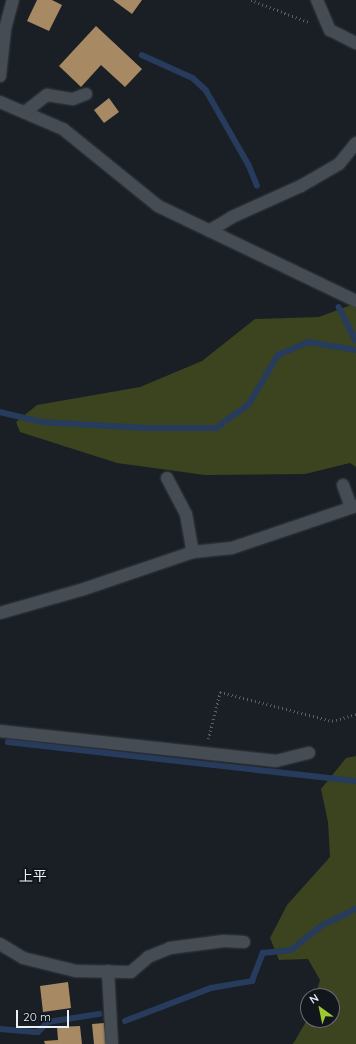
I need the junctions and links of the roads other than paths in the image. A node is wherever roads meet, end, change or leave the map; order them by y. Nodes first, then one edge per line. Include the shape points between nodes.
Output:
1 (13, 0) edge
2 (317, 0) edge
3 (3, 27) edge
4 (356, 43) edge
5 (0, 76) edge
6 (86, 94) dead end
7 (0, 102) edge
8 (25, 112) junction
9 (356, 143) edge
10 (209, 231) junction
11 (356, 301) edge
12 (167, 478) dead end
13 (343, 485) dead end
14 (354, 507) edge
15 (193, 552) junction
16 (0, 613) edge
17 (0, 731) edge
18 (309, 753) dead end
19 (244, 942) dead end
20 (0, 944) edge
21 (108, 971) junction
22 (112, 1044) edge

1 - 3 street
2 - 4 street via 330,30
3 - 5 street
6 - 8 street via 73,99 47,96
7 - 8 street
8 - 10 street via 63,128 158,206
9 - 10 street via 339,164
10 - 11 street
12 - 15 street via 186,514
13 - 14 street
14 - 15 street via 232,548
15 - 16 street via 81,590
17 - 18 street via 276,761
19 - 21 street via 224,941 170,948 148,957 131,972
20 - 21 street via 23,958 76,971
21 - 22 street

